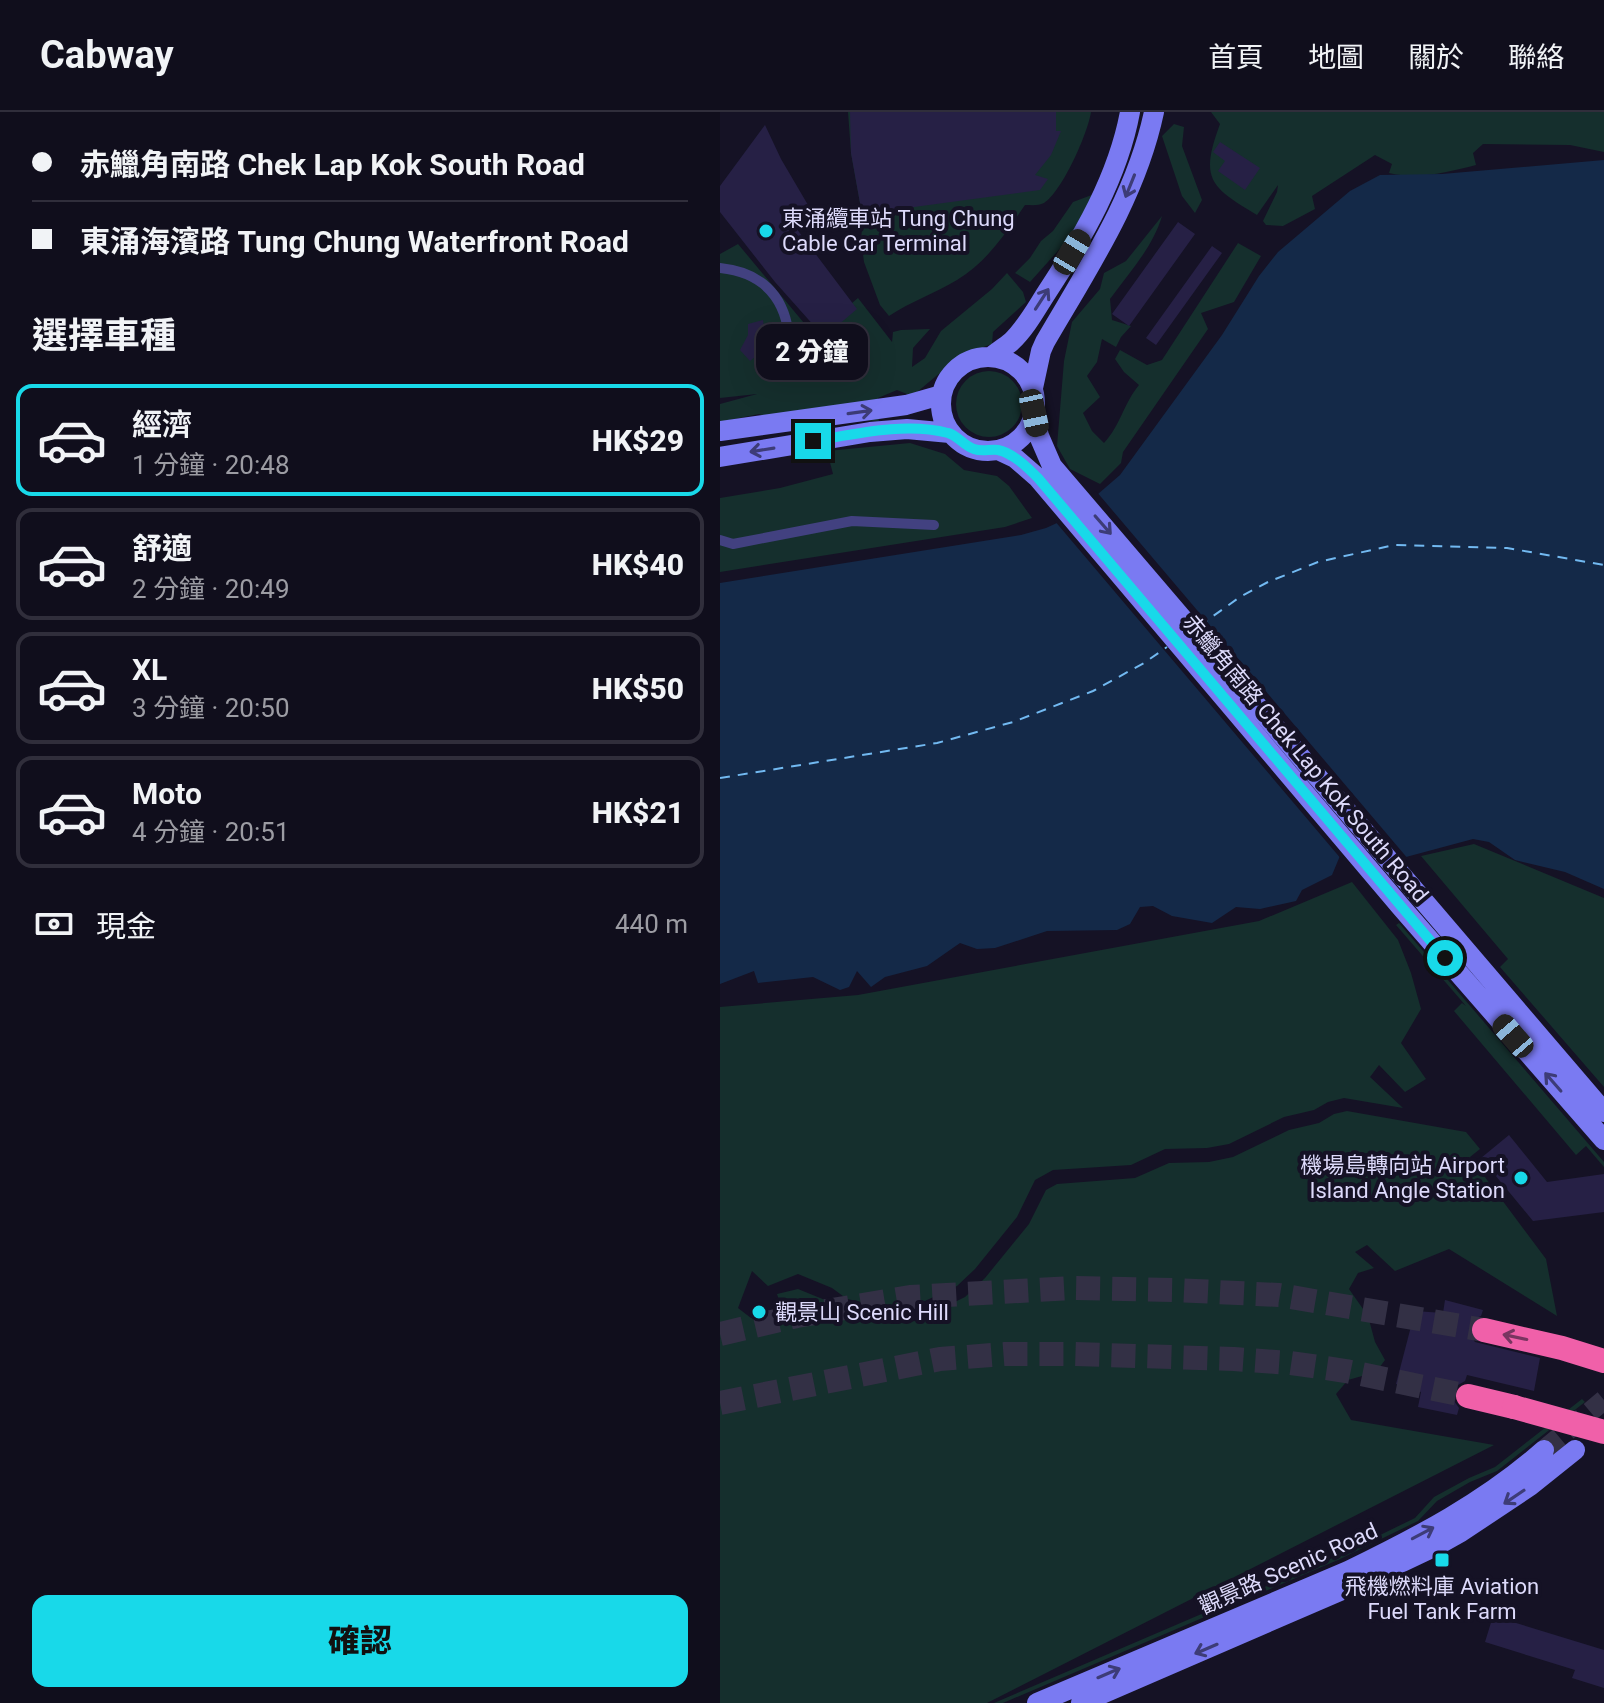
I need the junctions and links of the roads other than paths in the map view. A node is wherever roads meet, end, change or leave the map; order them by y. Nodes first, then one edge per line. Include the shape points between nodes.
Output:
1 (1130, 112) edge
2 (1154, 112) edge
3 (720, 268) edge
4 (789, 357) dead end
5 (991, 357) junction
6 (1033, 388) junction
7 (941, 395) junction
8 (1034, 413) junction
9 (720, 431) edge
10 (950, 433) junction
11 (998, 450) junction
12 (720, 457) edge
13 (1045, 472) junction
14 (934, 525) dead end
15 (720, 540) edge
16 (1604, 1112) edge
17 (1604, 1140) edge
18 (1484, 1330) tunnel mouth
19 (1604, 1361) edge
20 (1468, 1396) tunnel mouth
21 (1604, 1432) edge
22 (1544, 1450) tunnel mouth
23 (1575, 1450) dead end
24 (1037, 1703) edge
25 (1081, 1703) edge

5 -> 1 main road via 1026,324 1084,232 1113,169
2 -> 6 main road via 1131,187 1045,342
3 - 4 street via 743,272 776,297 786,315
5 - 6 main road via 1016,366
5 - 7 main road via 959,366
6 - 8 main road
9 -> 7 main road via 906,405
7 - 10 main road
8 - 11 main road via 1018,440
8 - 13 main road, 赤鱲角南路 Chek Lap Kok South Road
10 - 11 main road via 974,449
10 -> 12 main road via 870,432
11 - 13 main road, 赤鱲角南路 Chek Lap Kok South Road
13 -> 16 main road, 赤鱲角南路 Chek Lap Kok South Road via 1429,905
17 -> 13 main road, 赤鱲角南路 Chek Lap Kok South Road via 1401,907
14 - 15 street via 852,521 733,544
19 -> 18 highway
20 - 21 highway, bridge
24 -> 22 main road, 觀景路 Scenic Road via 1348,1571 1449,1519
23 -> 25 main road, 觀景路 Scenic Road via 1520,1493 1436,1546

